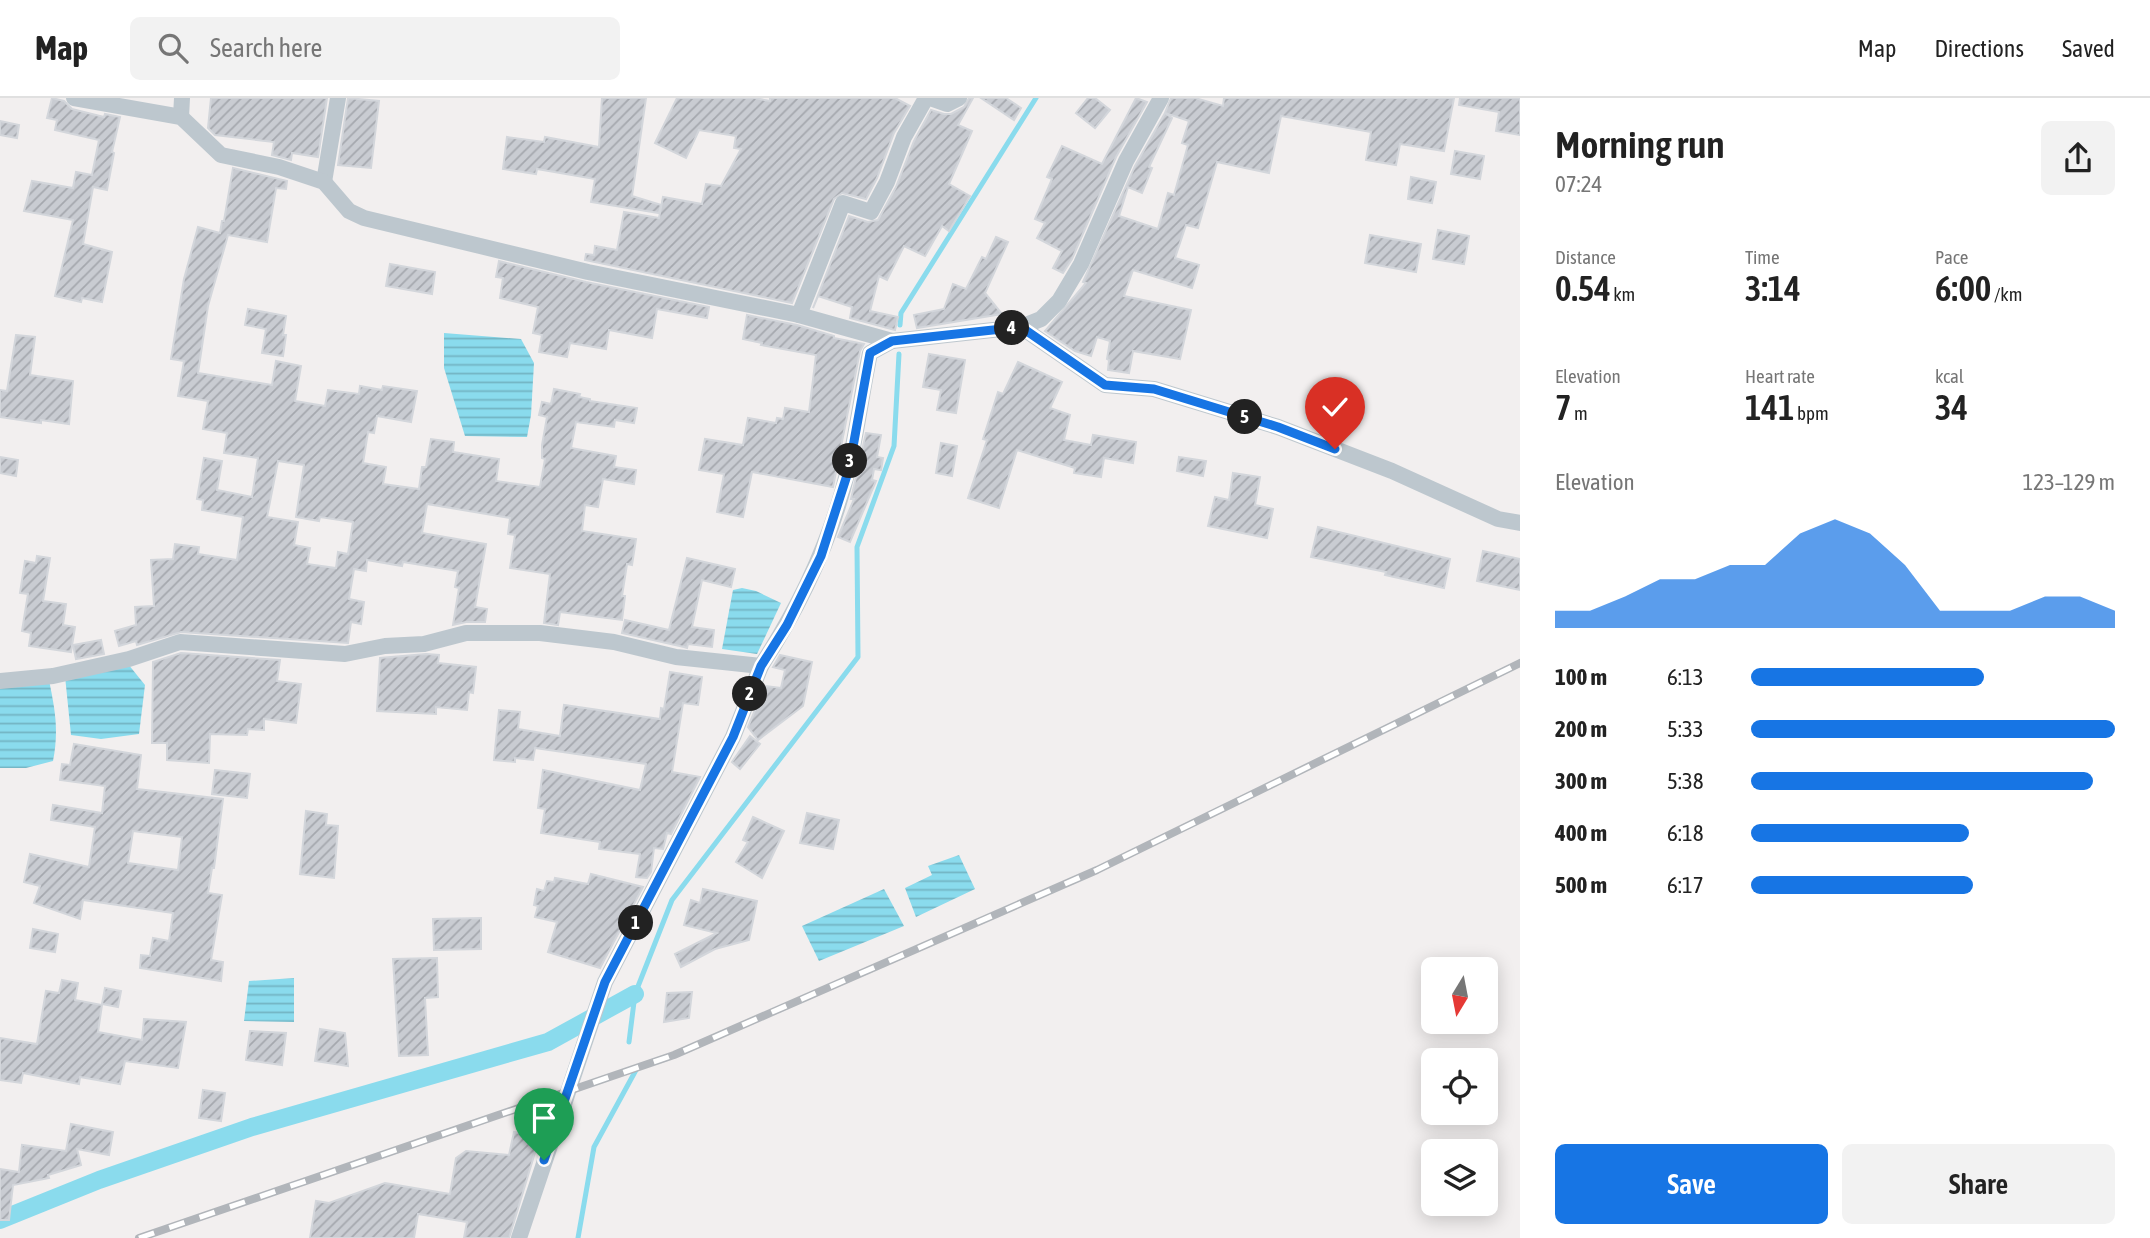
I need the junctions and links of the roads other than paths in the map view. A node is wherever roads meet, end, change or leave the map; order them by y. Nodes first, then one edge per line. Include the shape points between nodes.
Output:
1 (74, 98) edge
2 (182, 98) edge
3 (338, 98) edge
4 (928, 98) edge
5 (958, 98) edge
6 (1161, 98) edge
7 (181, 117) junction
8 (324, 182) junction
9 (799, 315) junction
10 (1021, 327) junction
11 (892, 341) junction
12 (1520, 523) edge
13 (761, 666) junction
14 (0, 681) edge
15 (519, 1238) edge

1 - 7 street
2 - 7 street
3 - 8 street
4 - 5 street via 947,104
4 - 9 street via 904,137 871,212 843,203
6 - 10 street via 1059,301 1041,319
7 - 8 street via 221,155
8 - 9 street via 349,211 364,218 601,275
9 - 11 street
10 - 11 street
10 - 12 street via 1105,385 1154,389 1278,427 1499,519
11 - 13 street via 870,353 836,516 787,625
13 - 14 street via 676,657 614,642 540,633 466,633 424,644 345,654 180,642 53,676
13 - 15 street via 733,737 605,982

